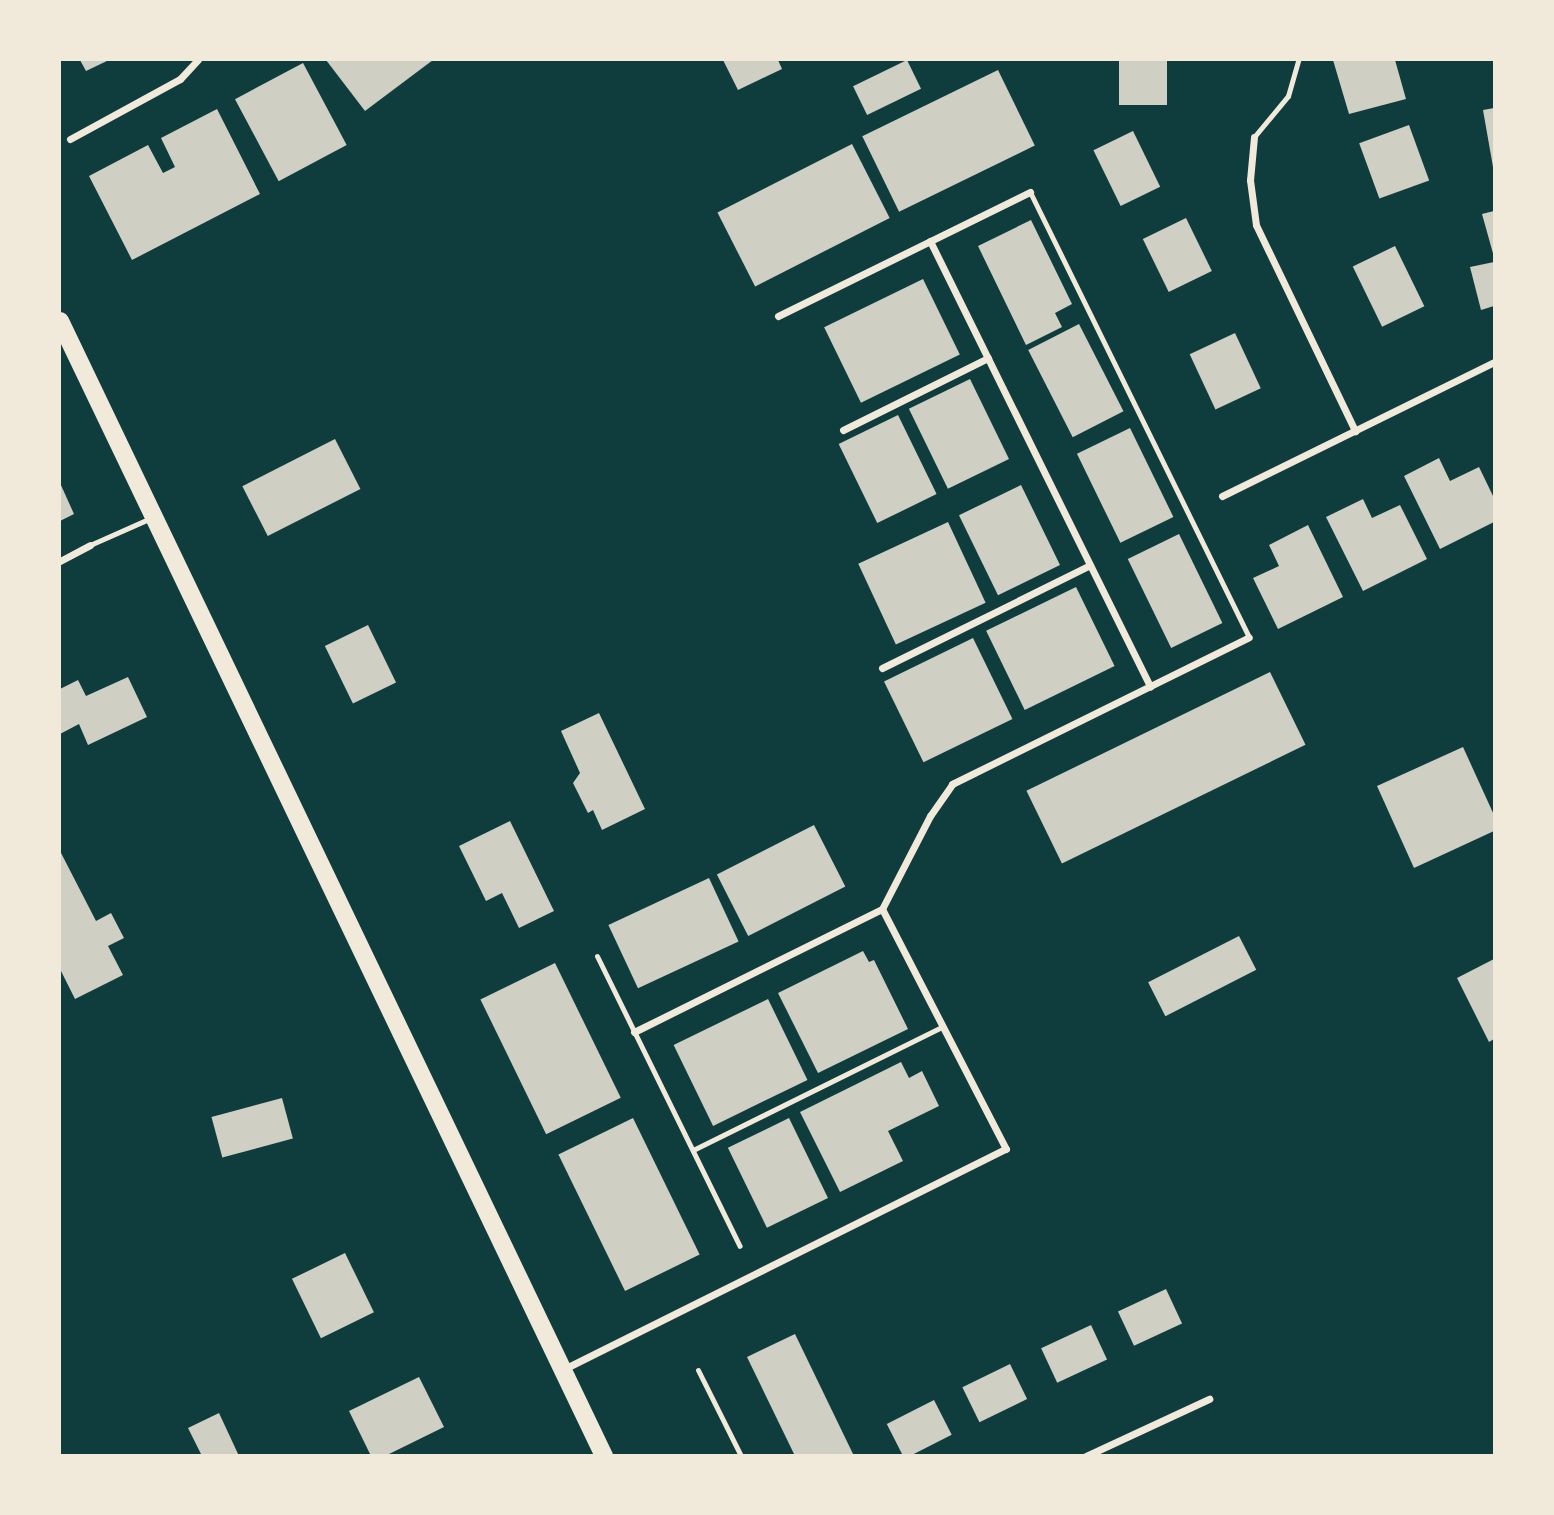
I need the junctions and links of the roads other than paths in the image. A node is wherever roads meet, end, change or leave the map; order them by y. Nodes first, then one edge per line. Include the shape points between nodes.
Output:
1 (198, 60) edge
2 (1298, 60) edge
3 (1254, 137) joint
4 (70, 139) dead end
5 (1030, 192) joint
6 (930, 241) junction
7 (778, 316) dead end
8 (60, 321) edge
9 (988, 358) junction
10 (1494, 362) edge
11 (843, 430) dead end
12 (1355, 431) junction
13 (1222, 496) dead end
14 (153, 517) junction
15 (90, 545) joint
16 (60, 561) edge
17 (1090, 565) junction
18 (1249, 637) joint
19 (882, 668) dead end
20 (1150, 687) junction
21 (882, 909) junction
22 (597, 956) dead end
23 (942, 1027) junction
24 (634, 1032) junction
25 (693, 1150) junction
26 (740, 1246) dead end
27 (562, 1370) junction
28 (698, 1370) dead end
29 (1209, 1399) dead end
30 (604, 1455) edge
31 (741, 1455) edge
32 (1086, 1455) edge

1 - 4 street via 180,79
2 - 3 lane via 1288,96
3 - 12 street via 1250,180 1256,225
5 - 6 street
5 - 18 lane
6 - 7 street
6 - 9 street
8 - 14 main road
9 - 11 street
9 - 17 street
10 - 12 street
12 - 13 street
14 - 15 lane
14 - 27 main road
15 - 16 street
17 - 19 street
17 - 20 street
18 - 20 street
20 - 21 street via 953,785 930,816
21 - 23 street
21 - 24 street
22 - 24 lane
23 - 25 lane
23 - 27 street via 1006,1149
24 - 25 lane
25 - 26 lane
27 - 30 main road
28 - 31 lane
29 - 32 street

